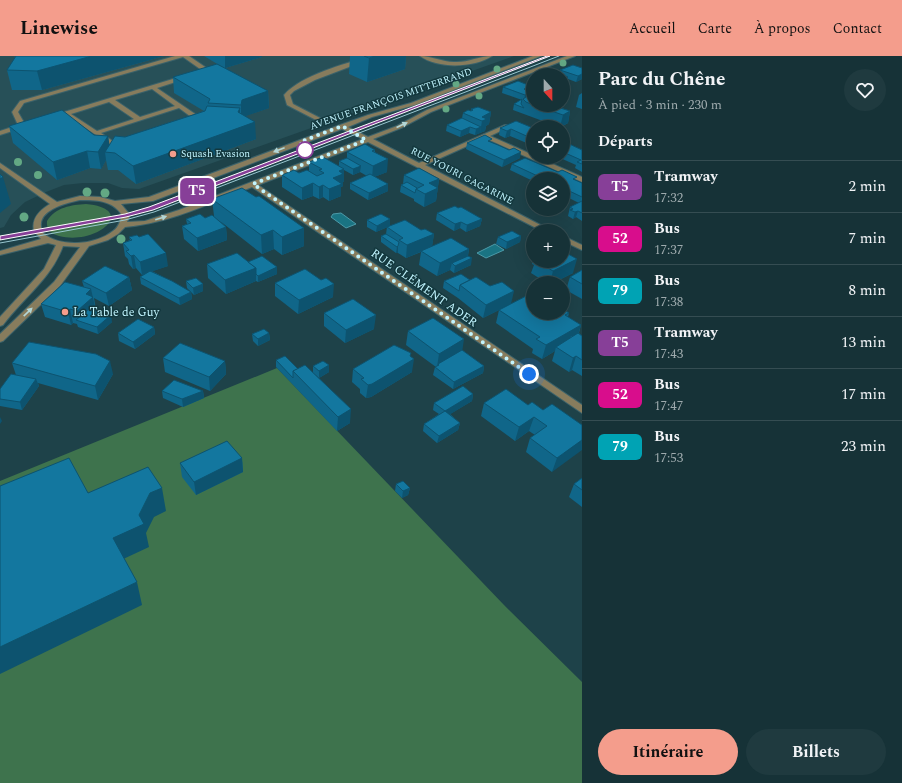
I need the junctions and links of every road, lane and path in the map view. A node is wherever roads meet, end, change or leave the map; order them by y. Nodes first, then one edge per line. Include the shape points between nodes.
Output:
1 (181, 56) edge
2 (185, 56) edge
3 (375, 56) edge
4 (423, 56) edge
5 (489, 56) edge
6 (538, 56) edge
7 (572, 56) edge
8 (152, 88) junction
9 (110, 100) junction
10 (180, 106) junction
11 (66, 113) junction
12 (139, 119) junction
13 (44, 120) edge
14 (320, 120) dead end
15 (29, 124) edge
16 (184, 124) edge
17 (22, 126) junction
18 (342, 126) junction
19 (507, 126) edge
20 (0, 133) edge
21 (96, 133) junction
22 (485, 136) junction
23 (366, 140) junction
24 (132, 141) edge
25 (0, 165) edge
26 (418, 166) junction
27 (582, 180) edge
28 (253, 184) junction
29 (114, 203) junction
30 (56, 205) junction
31 (534, 224) edge
32 (123, 225) junction
33 (48, 240) junction
34 (570, 242) edge
35 (60, 244) junction
36 (86, 244) junction
37 (582, 248) edge
38 (0, 253) edge
39 (0, 324) edge
40 (0, 339) edge
41 (582, 410) edge

1 - 17 street via 22,102 15,112
2 - 8 street via 208,71
3 - 14 street via 302,84 289,92 287,96 290,105
4 - 5 street via 454,66
6 - 18 street, AVENUE FRANÇOIS MITTERRAND via 413,104
23 -> 7 street, AVENUE FRANÇOIS MITTERRAND via 429,111
8 - 9 street
8 - 10 street
9 - 11 street
9 - 12 street
10 - 12 street
10 - 16 street via 199,119
11 - 13 street
11 - 21 street
12 - 21 street
15 - 17 street
17 - 20 street
18 - 23 street, RUE YOURI GAGARINE
18 -> 29 street, AVENUE FRANÇOIS MITTERRAND via 150,199
19 - 22 street
21 - 24 street via 116,146
22 - 26 street
22 - 27 street
23 - 26 street, RUE YOURI GAGARINE
23 - 28 street, AVENUE FRANÇOIS MITTERRAND
25 - 30 street
26 - 31 street, RUE YOURI GAGARINE
32 -> 28 street, AVENUE FRANÇOIS MITTERRAND via 146,223
28 - 41 street, RUE CLÉMENT ADER
29 - 30 street, AVENUE FRANÇOIS MITTERRAND via 80,198
29 - 32 street via 122,208 126,215
30 - 33 street, AVENUE FRANÇOIS MITTERRAND via 40,216 37,223 37,230
32 - 36 street via 109,236
33 - 35 street
33 - 38 street
34 - 37 street
35 - 36 street
35 - 39 street via 53,262
40 -> 36 street via 57,284

